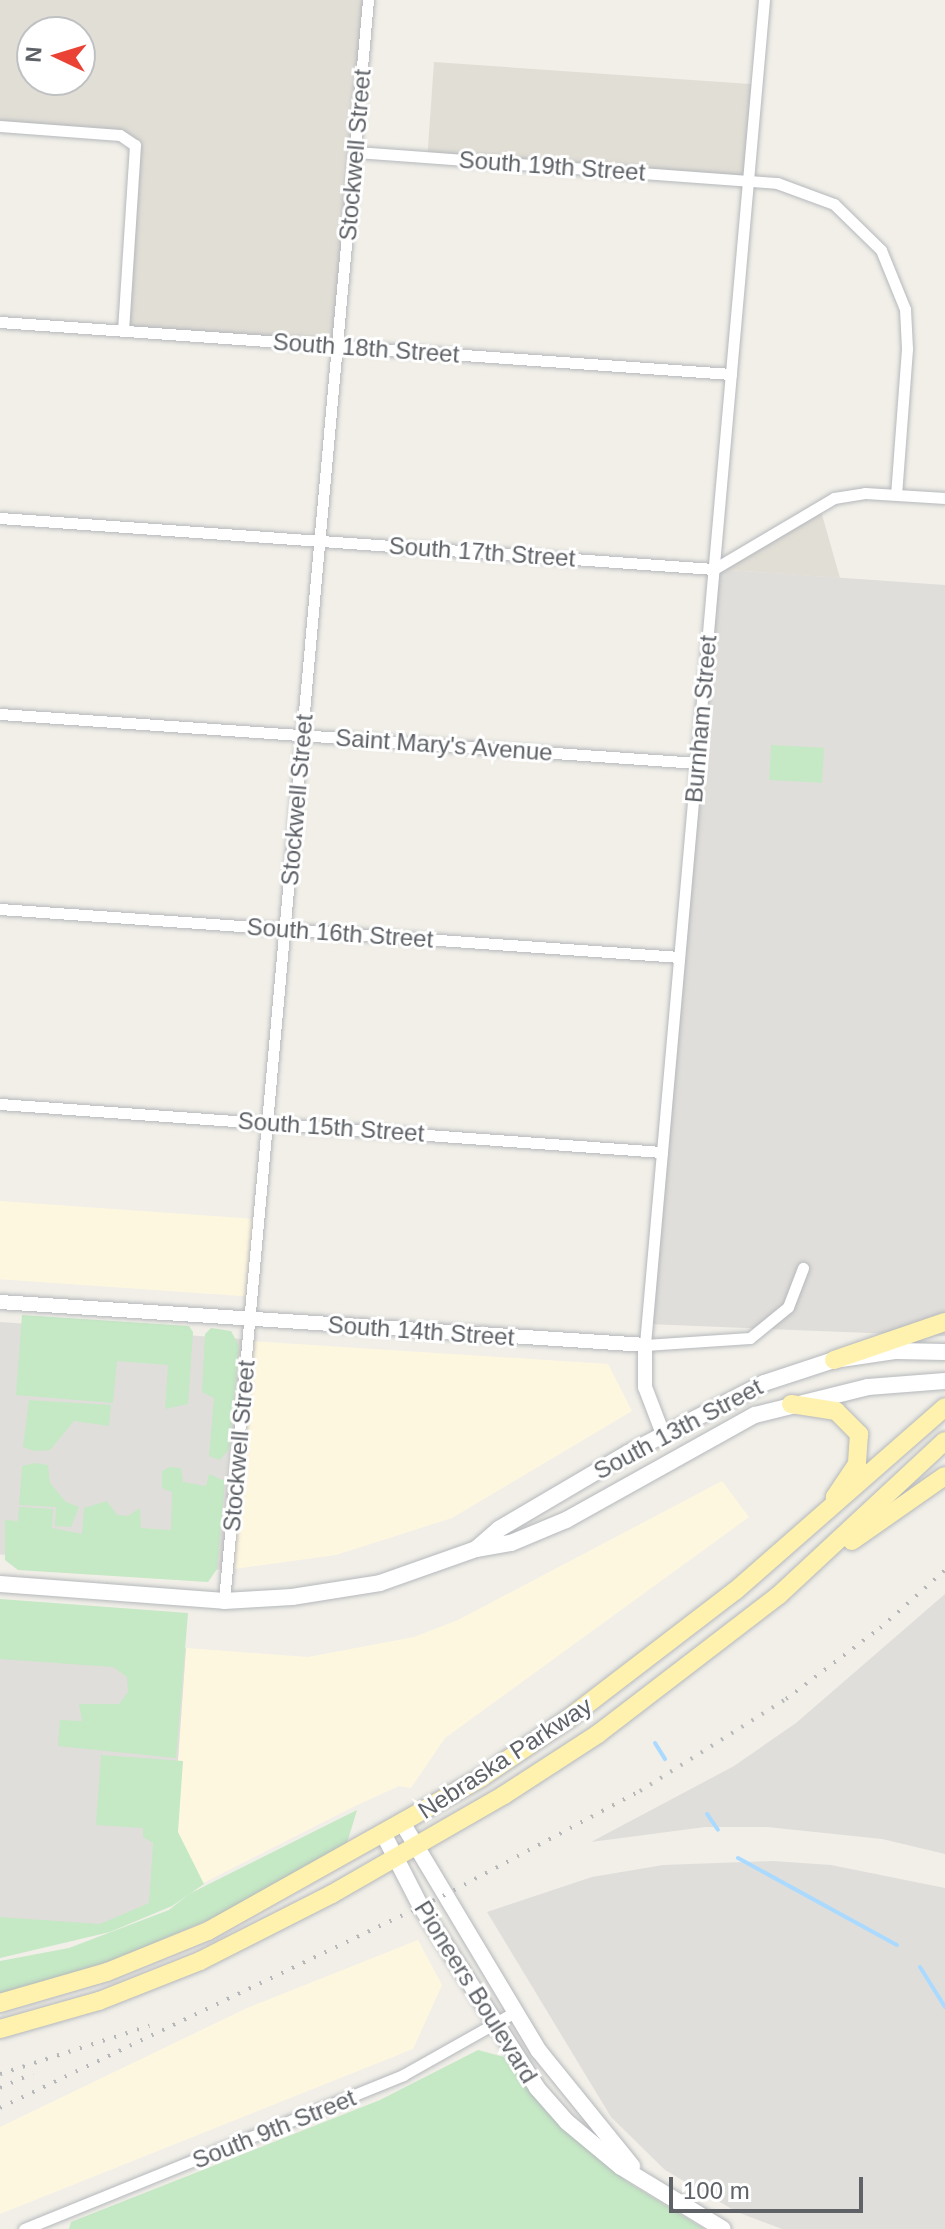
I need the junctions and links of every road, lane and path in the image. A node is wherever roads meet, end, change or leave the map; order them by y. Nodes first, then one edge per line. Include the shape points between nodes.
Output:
1 (368, 0) edge
2 (764, 0) edge
3 (0, 126) edge
4 (355, 152) junction
5 (748, 180) junction
6 (0, 322) edge
7 (123, 331) junction
8 (338, 346) junction
9 (731, 374) junction
10 (896, 494) junction
11 (945, 498) edge
12 (0, 518) edge
13 (320, 540) junction
14 (714, 569) junction
15 (0, 714) edge
16 (303, 734) junction
17 (697, 763) junction
18 (0, 909) edge
19 (286, 929) junction
20 (679, 957) junction
21 (0, 1104) edge
22 (269, 1123) junction
23 (662, 1152) junction
24 (803, 1268) dead end
25 (0, 1302) edge
26 (251, 1320) junction
27 (945, 1322) edge
28 (645, 1345) junction
29 (945, 1352) edge
30 (834, 1360) junction
31 (945, 1381) edge
32 (791, 1404) junction
33 (945, 1407) edge
34 (663, 1434) junction
35 (945, 1441) edge
36 (945, 1476) edge
37 (820, 1518) junction
38 (476, 1549) junction
39 (0, 1584) edge
40 (779, 1595) junction
41 (224, 1601) junction
42 (403, 1824) junction
43 (384, 1835) junction
44 (416, 1847) junction
45 (396, 1859) junction
46 (0, 2003) edge
47 (515, 2012) junction
48 (492, 2025) junction
49 (0, 2029) edge
50 (662, 2195) junction
51 (24, 2229) edge
52 (723, 2229) edge

1 - 4 street, Stockwell Street
2 - 5 street, Burnham Street
3 - 7 street via 113,134 131,141 138,157
4 - 5 street, South 19th Street
4 - 8 street, Stockwell Street
5 - 9 street, Burnham Street
5 - 10 street, South 19th Street via 788,185 834,204 866,231 894,272 905,309 907,349
6 - 7 street, South 18th Street
7 - 8 street, South 18th Street
8 - 9 street, South 18th Street
8 - 13 street, Stockwell Street
9 - 14 street, Burnham Street
10 - 11 street
10 - 14 street via 855,493 825,502
12 - 13 street, South 17th Street
13 - 14 street, South 17th Street
13 - 16 street, Stockwell Street
14 - 17 street, Burnham Street
15 - 16 street, Saint Mary's Avenue
16 - 17 street, Saint Mary's Avenue
16 - 19 street, Stockwell Street
17 - 20 street, Burnham Street
18 - 19 street, South 16th Street
19 - 20 street, South 16th Street
19 - 22 street, Stockwell Street
20 - 23 street, Burnham Street
21 - 22 street, South 15th Street
22 - 23 street, South 15th Street
22 - 26 street, Stockwell Street
23 - 28 street, Burnham Street
24 - 28 street, South 14th Street via 788,1307 750,1338
25 - 26 street, South 14th Street
26 - 28 street, South 14th Street
26 - 41 street, Stockwell Street
27 - 30 main road
28 - 34 street, Burnham Street via 645,1387
29 - 30 main road, South 13th Street via 896,1351
30 - 34 main road, South 13th Street via 743,1392
31 - 32 main road, South 13th Street via 868,1387
32 - 37 main road via 836,1411 859,1434 857,1464
32 - 38 main road, South 13th Street via 721,1431 679,1460 566,1520 511,1543
33 - 37 main road, Nebraska Parkway
34 - 38 main road, South 13th Street via 499,1529
35 - 40 main road, Nebraska Parkway
36 - 40 main road
37 - 42 main road, Nebraska Parkway via 568,1719
38 - 41 main road, South 13th Street via 350,1589
39 - 41 main road, South 13th Street
40 - 44 main road, Nebraska Parkway via 598,1734
42 - 43 main road, Nebraska Parkway
42 - 44 main road, Pioneers Boulevard
43 - 45 main road, Pioneers Boulevard
43 - 46 main road, Nebraska Parkway via 208,1931 107,1972
44 - 45 main road, Nebraska Parkway
44 - 47 main road, Pioneers Boulevard
45 - 48 main road, Pioneers Boulevard
45 - 49 main road, Nebraska Parkway via 200,1961 99,2001
47 - 48 street, South 9th Street
47 - 50 main road, Pioneers Boulevard via 577,2103
48 - 50 main road, Pioneers Boulevard via 567,2122
48 - 51 street, South 9th Street via 440,2057 296,2122
50 - 52 main road, Pioneers Boulevard

